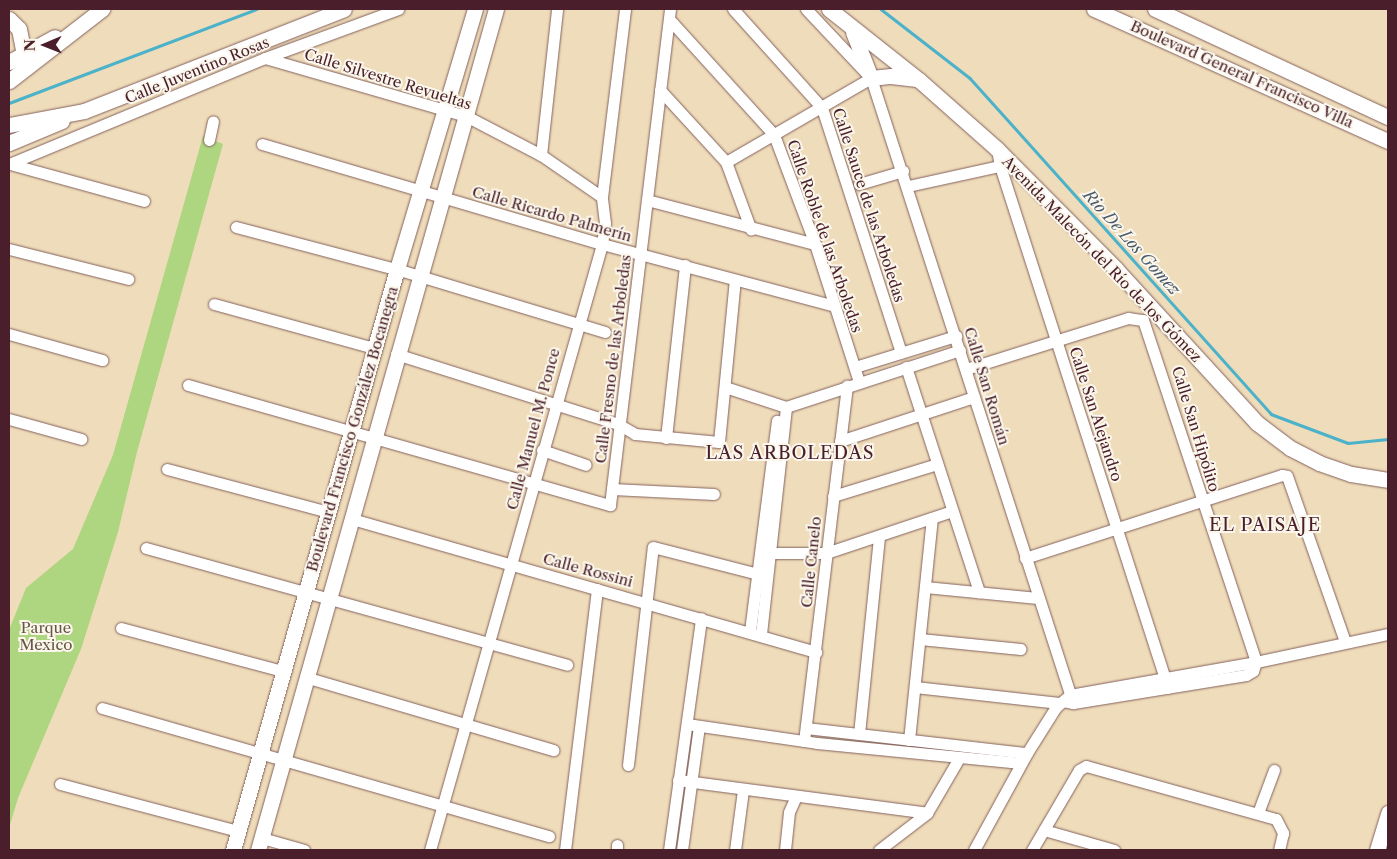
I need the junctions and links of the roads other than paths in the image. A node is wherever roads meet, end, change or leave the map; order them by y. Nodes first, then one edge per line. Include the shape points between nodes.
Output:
1 (101, 9) edge
2 (344, 9) edge
3 (398, 9) edge
4 (469, 9) edge
5 (475, 9) edge
6 (496, 9) edge
7 (502, 9) edge
8 (557, 9) edge
9 (625, 9) edge
10 (733, 9) edge
11 (806, 9) edge
12 (829, 9) edge
13 (1094, 9) edge
14 (1155, 9) edge
15 (670, 14) edge
16 (9, 19) edge
17 (851, 28) junction
18 (469, 30) junction
19 (487, 40) junction
20 (24, 54) junction
21 (265, 58) junction
22 (9, 62) edge
23 (871, 78) junction
24 (919, 80) junction
25 (9, 81) edge
26 (660, 90) junction
27 (1358, 102) junction
28 (1388, 104) edge
29 (822, 108) junction
30 (84, 111) junction
31 (444, 111) junction
32 (466, 116) junction
33 (1388, 117) edge
34 (213, 121) dead end
35 (9, 125) edge
36 (1365, 129) junction
37 (774, 135) junction
38 (209, 140) dead end
39 (1388, 141) edge
40 (9, 143) edge
41 (262, 144) dead end
42 (998, 149) junction
43 (1388, 154) edge
44 (541, 155) junction
45 (726, 162) junction
46 (9, 164) edge
47 (1000, 166) junction
48 (903, 171) junction
49 (860, 184) dead end
50 (908, 186) junction
51 (419, 191) junction
52 (602, 197) junction
53 (442, 198) junction
54 (647, 200) junction
55 (144, 201) dead end
56 (236, 227) dead end
57 (751, 230) junction
58 (602, 244) junction
59 (815, 244) junction
60 (9, 249) edge
61 (640, 255) junction
62 (685, 265) junction
63 (397, 269) junction
64 (418, 276) junction
65 (128, 279) dead end
66 (735, 280) junction
67 (214, 304) dead end
68 (835, 306) junction
69 (577, 324) junction
70 (605, 332) dead end
71 (9, 334) edge
72 (956, 336) junction
73 (1057, 339) junction
74 (374, 348) junction
75 (960, 350) junction
76 (901, 353) junction
77 (396, 354) junction
78 (102, 360) dead end
79 (855, 367) junction
80 (906, 367) junction
81 (966, 369) junction
82 (859, 382) junction
83 (188, 385) dead end
84 (847, 386) junction
85 (725, 387) junction
86 (974, 397) junction
87 (555, 403) junction
88 (782, 407) junction
89 (921, 415) junction
90 (9, 419) edge
91 (618, 424) junction
92 (353, 431) junction
93 (375, 437) junction
94 (666, 438) junction
95 (81, 439) dead end
96 (840, 441) junction
97 (542, 450) junction
98 (586, 464) dead end
99 (937, 464) junction
100 (168, 468) dead end
101 (1388, 480) edge
102 (534, 482) junction
103 (612, 489) junction
104 (714, 494) dead end
105 (833, 496) junction
106 (1202, 500) junction
107 (952, 511) junction
108 (330, 512) junction
109 (932, 518) junction
110 (352, 519) junction
111 (1117, 528) junction
112 (879, 537) junction
113 (146, 548) dead end
114 (770, 553) junction
115 (826, 553) junction
116 (1025, 558) junction
117 (512, 564) junction
118 (758, 574) junction
119 (925, 587) junction
120 (597, 588) junction
121 (306, 592) junction
122 (979, 592) junction
123 (1037, 598) junction
124 (328, 599) junction
125 (647, 601) junction
126 (701, 618) junction
127 (121, 628) dead end
128 (756, 632) junction
129 (1388, 634) edge
130 (920, 639) junction
131 (1344, 642) junction
132 (489, 643) junction
133 (1021, 649) dead end
134 (816, 652) junction
135 (1256, 662) junction
136 (567, 665) dead end
137 (283, 671) junction
138 (305, 677) junction
139 (1166, 682) junction
140 (915, 687) junction
141 (1066, 701) junction
142 (102, 708) dead end
143 (687, 724) junction
144 (465, 726) junction
145 (699, 726) junction
146 (806, 728) junction
147 (858, 734) junction
148 (804, 740) junction
149 (909, 740) junction
150 (553, 750) dead end
151 (260, 753) junction
152 (959, 758) junction
153 (1024, 758) junction
154 (282, 760) junction
155 (628, 765) dead end
156 (1274, 770) dead end
157 (678, 780) junction
158 (692, 782) junction
159 (60, 784) dead end
160 (743, 790) junction
161 (796, 796) junction
162 (443, 804) junction
163 (927, 813) junction
164 (1258, 813) junction
165 (1388, 813) edge
166 (1044, 830) junction
167 (238, 831) junction
168 (549, 836) dead end
169 (260, 844) edge
170 (233, 850) edge
171 (304, 850) edge
172 (430, 850) edge
173 (565, 850) edge
174 (670, 850) edge
175 (682, 850) edge
176 (735, 850) edge
177 (784, 850) edge
178 (879, 850) edge
179 (974, 850) edge
180 (1032, 850) edge
181 (1114, 850) edge
182 (1279, 850) edge
183 (1377, 850) edge

1 - 20 main road
1 - 25 main road
2 - 30 main road
3 - 21 street, Calle Juventino Rosas
4 - 18 street
5 - 18 main road, Boulevard Francisco González Bocanegra
6 - 19 main road, Boulevard Francisco González Bocanegra
7 - 19 street, Boulevard Francisco González Bocanegra via 494,34
8 - 44 street
9 - 52 street, Calle Manuel M. Ponce
10 - 29 street, Calle Sauce de las Arboledas
11 - 23 street
12 - 17 main road, Avenida Malecón del Río de los Gómez
13 - 36 main road, Boulevard General Francisco Villa
14 - 27 main road, Boulevard General Francisco Villa
15 - 26 street, Calle Fresno de las Arboledas
15 - 37 street, Calle Roble de las Arboledas
16 - 20 main road via 22,35
17 - 23 main road
17 - 24 main road, Avenida Malecón del Río de los Gómez
18 - 31 main road, Boulevard Francisco González Bocanegra
19 - 32 main road, Boulevard Francisco González Bocanegra
20 - 22 main road
21 - 31 street, Calle Silvestre Revueltas
21 - 46 street, Calle Juventino Rosas
23 - 24 main road via 901,76
23 - 29 street
23 - 48 street, Calle San Román
24 - 42 main road, Avenida Malecón del Río de los Gómez
26 - 45 street
26 - 54 street, Calle Fresno de las Arboledas
27 - 28 main road
27 - 33 main road, Boulevard General Francisco Villa
29 - 37 street
29 - 76 street, Calle Sauce de las Arboledas
30 - 35 main road
30 - 40 main road
31 - 32 street, Calle Silvestre Revueltas
31 - 51 main road, Boulevard Francisco González Bocanegra
32 - 44 street, Calle Silvestre Revueltas
32 - 53 main road, Boulevard Francisco González Bocanegra
34 - 38 street
36 - 39 main road, Boulevard General Francisco Villa
36 - 43 main road
37 - 45 street
37 - 59 street, Calle Roble de las Arboledas
41 - 51 street, Calle Ricardo Palmerín
42 - 47 street, Calle San Alejandro
42 - 101 main road, Avenida Malecón del Río de los Gómez via 1115,268 1257,423 1290,448 1319,463
44 - 52 street, Calle Silvestre Revueltas
45 - 57 street
46 - 55 street
47 - 50 street
47 - 73 street, Calle San Alejandro
48 - 49 street
48 - 50 street, Calle San Román
50 - 72 street, Calle San Román
51 - 53 street, Calle Ricardo Palmerín
51 - 63 main road, Boulevard Francisco González Bocanegra
52 - 58 street, Calle Manuel M. Ponce via 605,223
53 - 58 street, Calle Ricardo Palmerín
53 - 64 main road, Boulevard Francisco González Bocanegra
54 - 57 street
54 - 61 street, Calle Fresno de las Arboledas
56 - 63 street
57 - 59 street
58 - 61 street, Calle Ricardo Palmerín
58 - 69 street, Calle Manuel M. Ponce
59 - 68 street, Calle Roble de las Arboledas
60 - 65 street
61 - 62 street, Calle Ricardo Palmerín
61 - 91 street, Calle Fresno de las Arboledas
62 - 66 street, Calle Ricardo Palmerín
62 - 94 street
63 - 64 street
63 - 74 main road, Boulevard Francisco González Bocanegra
64 - 69 street
64 - 77 main road, Boulevard Francisco González Bocanegra
66 - 68 street, Calle Ricardo Palmerín
66 - 85 street
67 - 74 street
68 - 79 street, Calle Roble de las Arboledas
69 - 70 street
69 - 87 street, Calle Manuel M. Ponce
71 - 78 street
72 - 75 street, Calle San Román
72 - 76 street
73 - 81 street
73 - 106 street, Calle San Hipólito via 1128,318 1143,320
73 - 111 street, Calle San Alejandro
74 - 92 main road, Boulevard Francisco González Bocanegra
75 - 80 street
75 - 81 street, Calle San Román
76 - 79 street
77 - 87 street
77 - 93 main road, Boulevard Francisco González Bocanegra
79 - 82 street, Calle Roble de las Arboledas
80 - 82 street
80 - 89 street
81 - 86 street, Calle San Román
82 - 84 street
83 - 92 street
84 - 88 street
84 - 96 street, Calle Canelo
85 - 88 street
85 - 94 street via 719,442
86 - 89 street
86 - 116 street, Calle San Román
87 - 91 street
87 - 97 street, Calle Manuel M. Ponce
88 - 114 street
88 - 118 street
89 - 96 street
89 - 99 street
90 - 95 street
91 - 94 street via 635,434
91 - 103 street, Calle Fresno de las Arboledas
92 - 93 street
92 - 108 main road, Boulevard Francisco González Bocanegra
93 - 102 street
93 - 110 main road, Boulevard Francisco González Bocanegra
96 - 105 street, Calle Canelo
97 - 98 street
97 - 102 street, Calle Manuel M. Ponce
99 - 105 street
99 - 107 street
100 - 108 street
102 - 103 street, Calle Fresno de las Arboledas via 610,505
102 - 117 street, Calle Manuel M. Ponce
103 - 104 street
105 - 115 street, Calle Canelo
106 - 111 street
106 - 131 street via 1287,476
106 - 135 street, Calle San Hipólito
107 - 109 street
107 - 122 street
108 - 121 main road, Boulevard Francisco González Bocanegra
109 - 112 street
109 - 119 street
110 - 117 street, Calle Rossini
110 - 124 main road, Boulevard Francisco González Bocanegra
111 - 116 street
111 - 139 street, Calle San Alejandro
112 - 115 street
112 - 147 street
113 - 121 street
114 - 115 street
114 - 128 street
115 - 134 street, Calle Canelo
116 - 123 street, Calle San Román
117 - 120 street, Calle Rossini
117 - 132 street, Calle Manuel M. Ponce
118 - 125 street via 654,547
118 - 128 street
119 - 122 street
119 - 130 street
120 - 125 street, Calle Rossini
120 - 173 street
121 - 124 street
121 - 137 main road, Boulevard Francisco González Bocanegra
122 - 123 street
123 - 141 street, Calle San Román
124 - 132 street
124 - 138 main road, Boulevard Francisco González Bocanegra
125 - 126 street, Calle Rossini
125 - 155 street
126 - 128 street, Calle Rossini
126 - 143 street
127 - 137 street
128 - 134 street, Calle Rossini
129 - 131 street
130 - 133 street
130 - 140 street
131 - 135 street
132 - 136 street
132 - 144 street, Calle Manuel M. Ponce
134 - 146 street, Calle Canelo
135 - 139 street
137 - 151 main road, Boulevard Francisco González Bocanegra
138 - 144 street
138 - 154 main road, Boulevard Francisco González Bocanegra
139 - 141 street
140 - 141 street
140 - 149 street
141 - 153 street
142 - 151 street
143 - 145 street
143 - 157 street
144 - 150 street
144 - 162 street, Calle Manuel M. Ponce
145 - 148 street
145 - 158 street
146 - 147 street
146 - 148 street, Calle Canelo
147 - 149 street
148 - 152 street
149 - 153 street
151 - 154 street
151 - 167 main road, Boulevard Francisco González Bocanegra
152 - 153 street
152 - 163 street
153 - 179 street
154 - 162 street
154 - 169 main road, Boulevard Francisco González Bocanegra
156 - 164 street
157 - 158 street
157 - 174 street
158 - 160 street
158 - 175 street
159 - 167 street
160 - 161 street
160 - 176 street
161 - 163 street
161 - 177 street via 789,812
162 - 168 street
162 - 172 street, Calle Manuel M. Ponce
163 - 178 street
164 - 166 street via 1086,766 1079,770
164 - 182 street via 1276,819 1282,826 1283,842
165 - 183 main road
166 - 180 street
166 - 181 street
167 - 170 main road, Boulevard Francisco González Bocanegra
169 - 171 street

